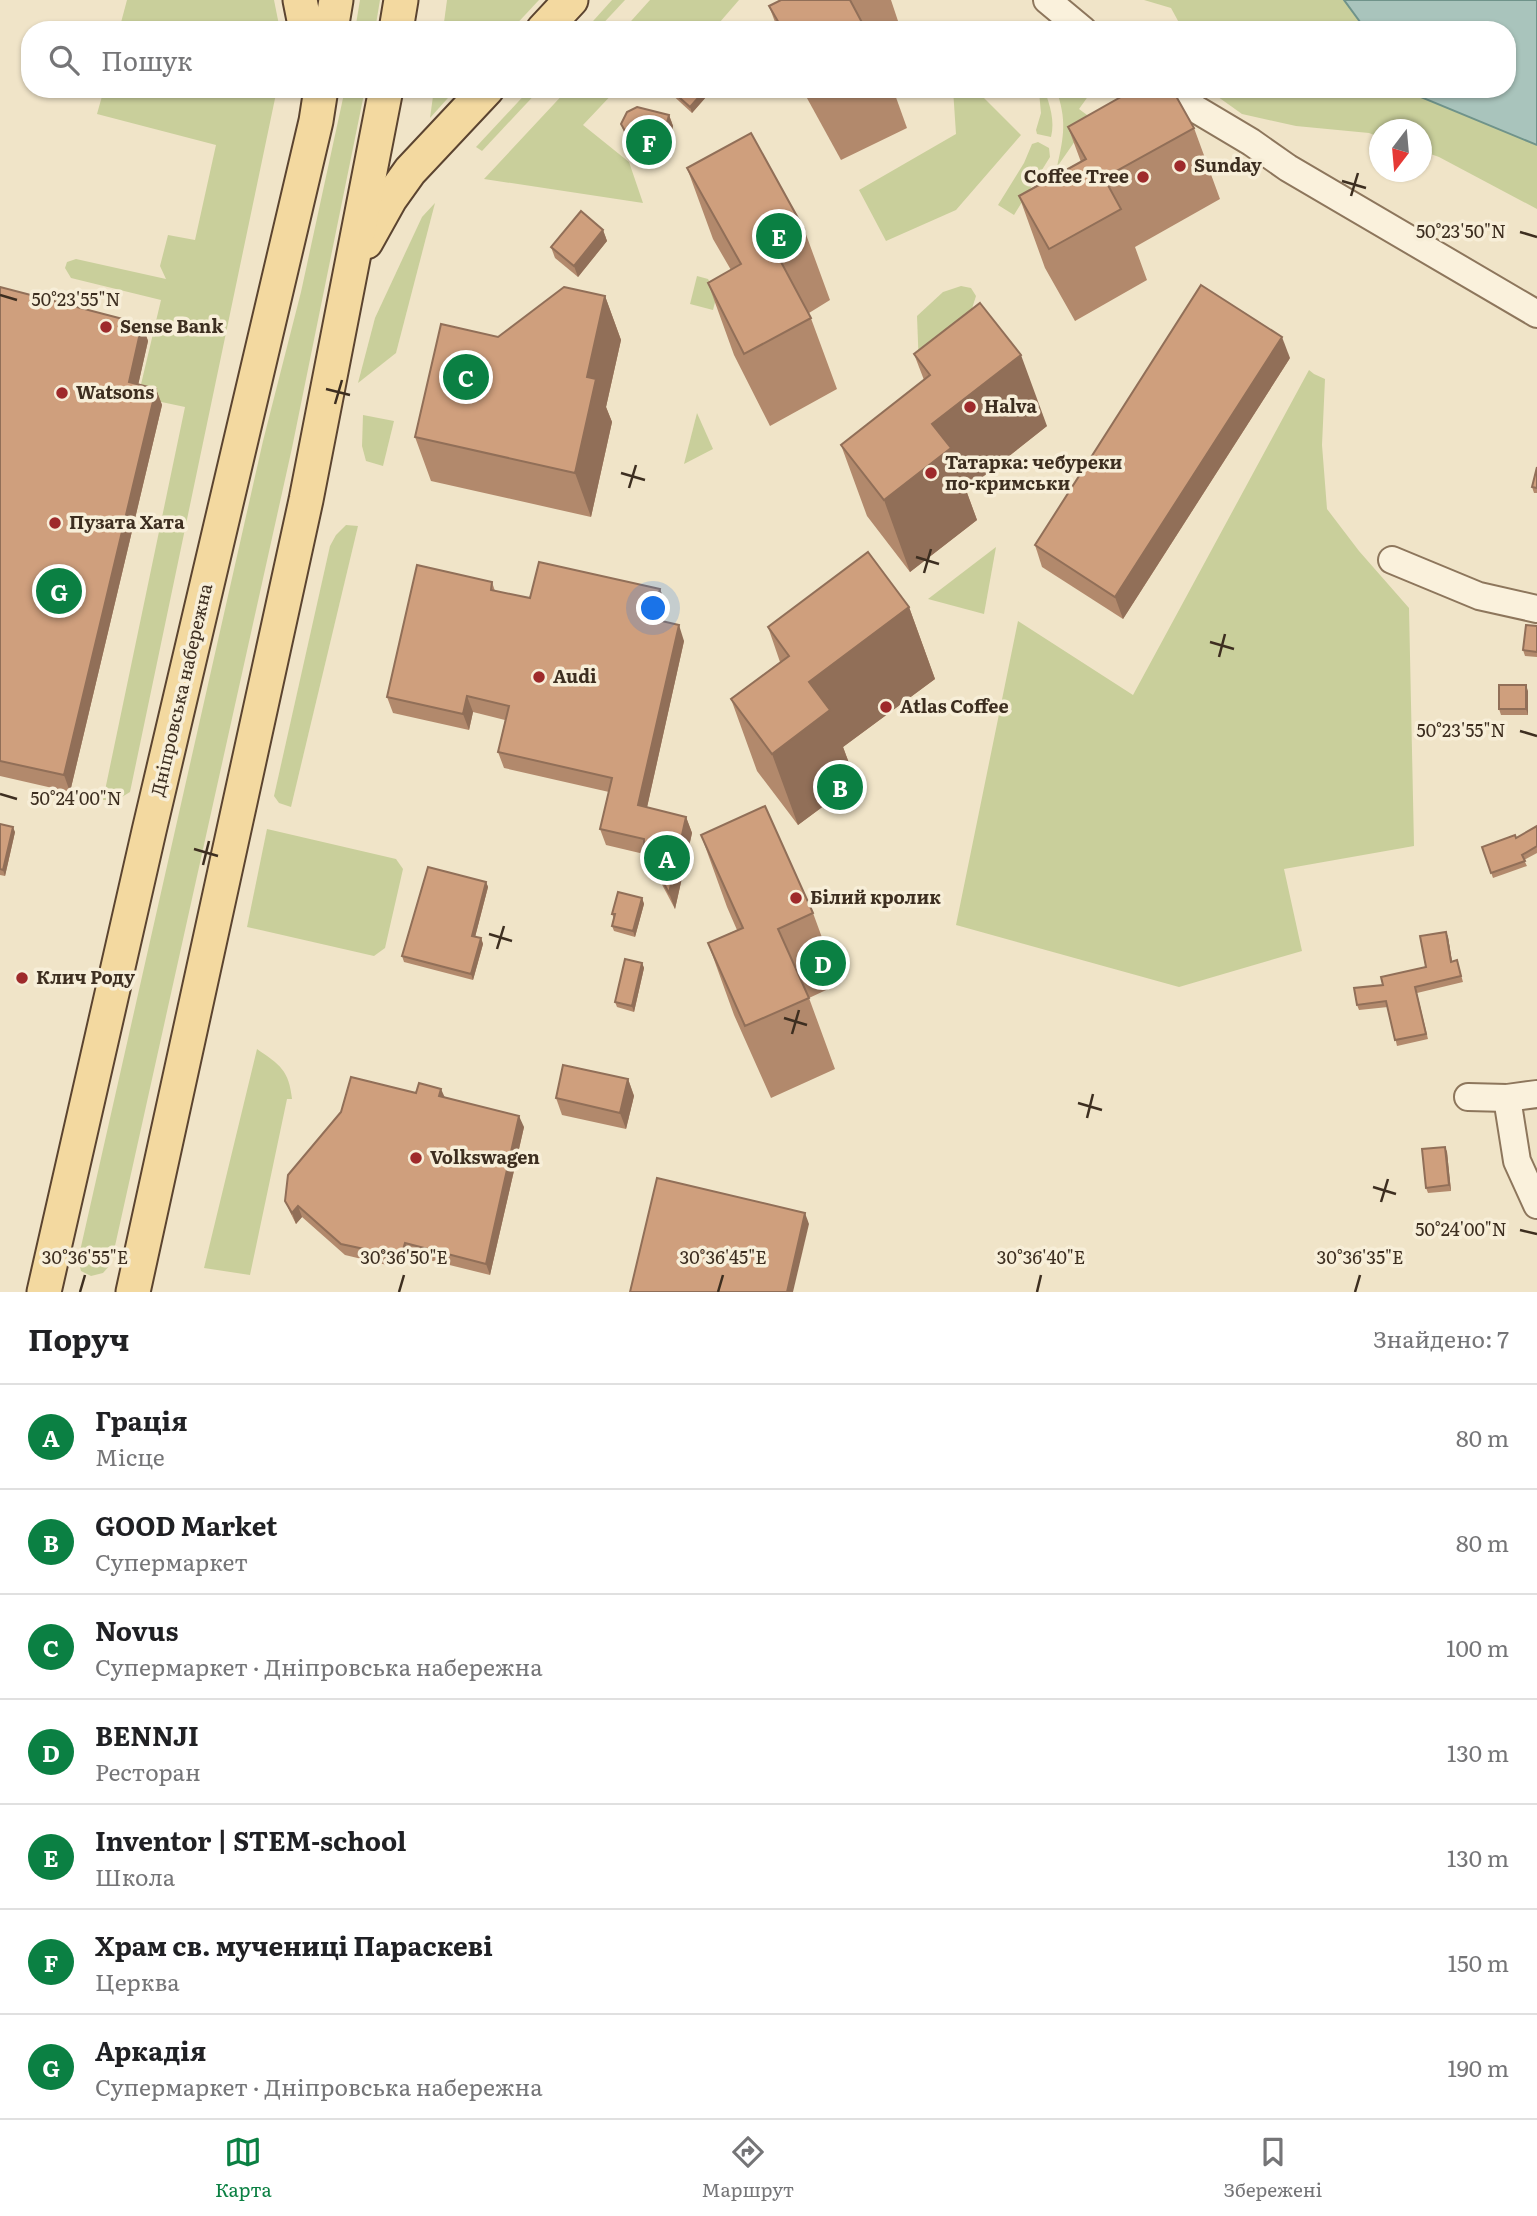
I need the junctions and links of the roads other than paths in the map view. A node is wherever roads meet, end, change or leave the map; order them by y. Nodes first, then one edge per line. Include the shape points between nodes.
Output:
1 (300, 0) edge
2 (336, 0) edge
3 (401, 0) edge
4 (571, 0) edge
5 (1047, 0) edge
6 (304, 21) edge
7 (332, 21) edge
8 (398, 21) edge
9 (551, 21) edge
10 (1072, 21) edge
11 (384, 98) edge
12 (479, 98) edge
13 (1178, 98) edge
14 (317, 100) edge
15 (352, 268) junction
16 (1537, 314) edge
17 (1392, 560) dead end
18 (1537, 608) edge
19 (1537, 1094) edge
20 (1468, 1097) dead end
21 (1507, 1098) junction
22 (1537, 1205) edge
23 (44, 1292) edge
24 (133, 1292) edge

1 - 6 main road
2 - 7 main road
3 - 8 main road
4 - 9 main road
5 - 10 street
11 - 15 main road
12 - 15 main road via 410,171
13 - 16 street
14 - 23 main road, Дніпровська набережна
15 - 24 main road via 306,500
17 - 18 street via 1479,596
19 - 21 street
20 - 21 street
21 - 22 street via 1517,1161

